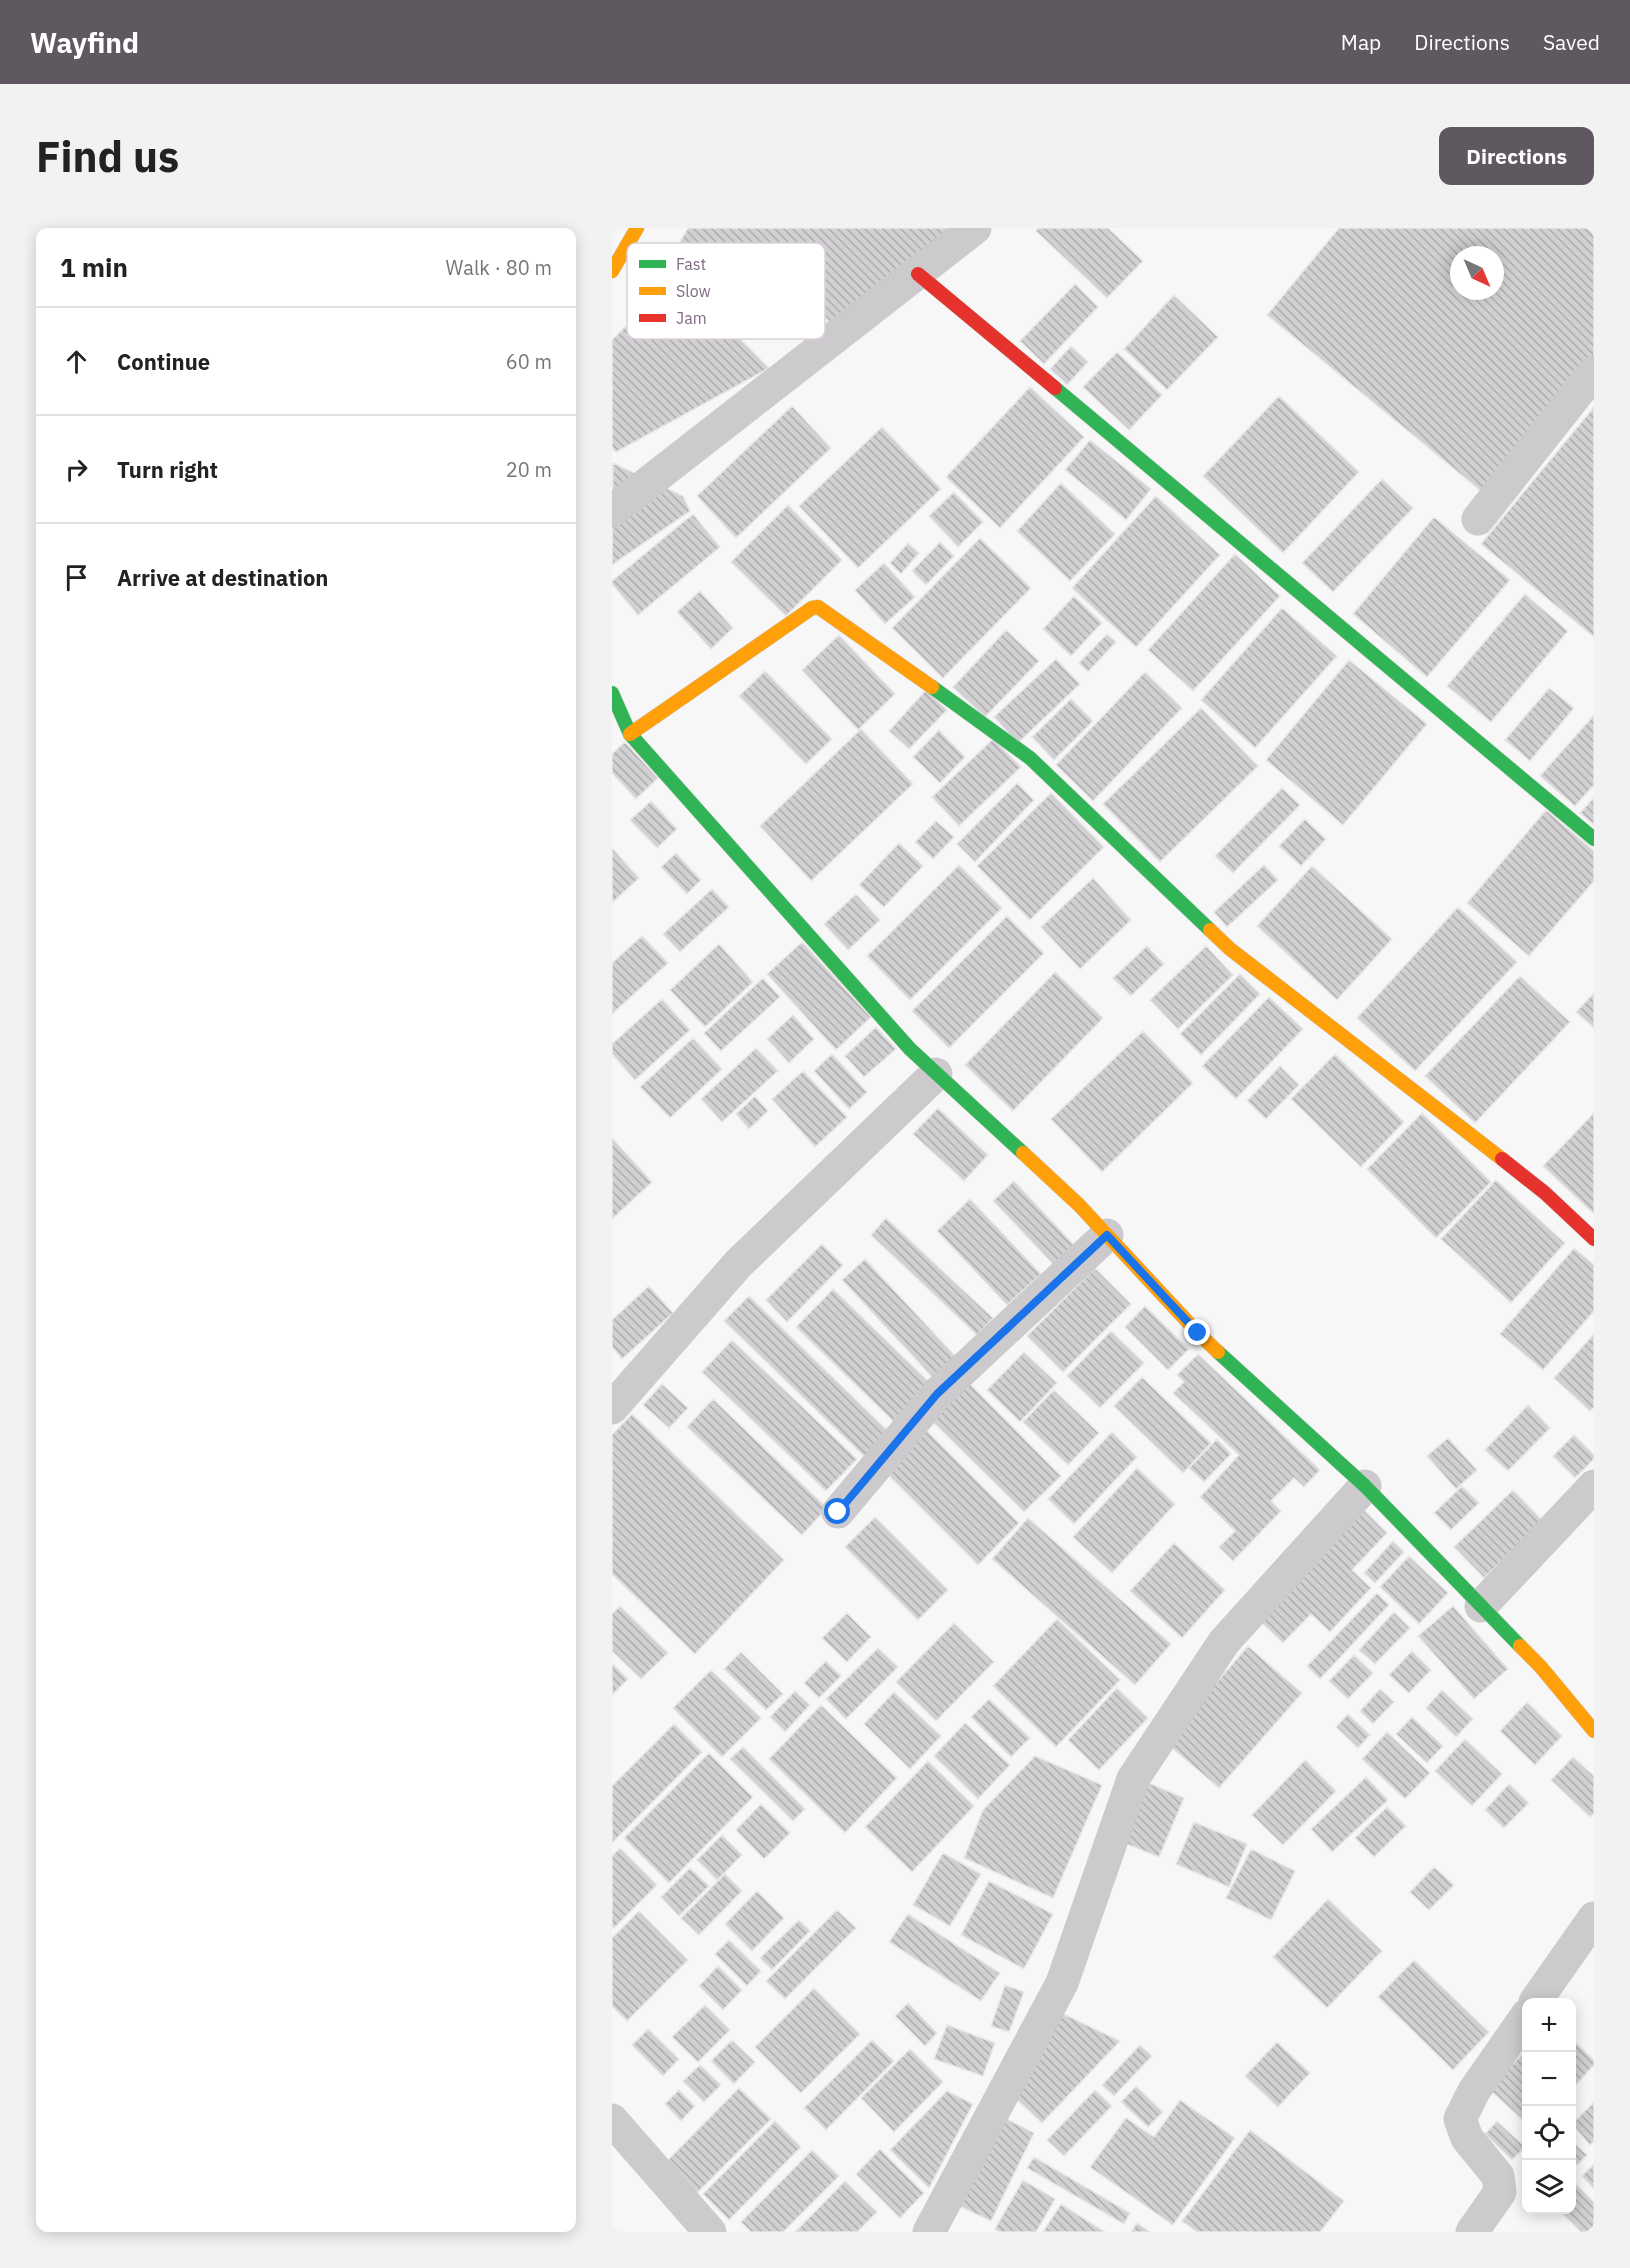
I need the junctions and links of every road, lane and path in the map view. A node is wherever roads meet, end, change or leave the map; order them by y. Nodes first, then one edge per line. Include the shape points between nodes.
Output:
1 (637, 228) edge
2 (975, 228) edge
3 (628, 243) edge
4 (627, 245) edge
5 (612, 271) edge
6 (918, 274) junction
7 (1594, 372) edge
8 (612, 511) edge
9 (1478, 519) dead end
10 (612, 693) edge
11 (630, 734) junction
12 (1594, 839) edge
13 (936, 1074) junction
14 (1107, 1235) junction
15 (1594, 1239) edge
16 (612, 1408) edge
17 (1365, 1486) junction
18 (1594, 1486) edge
19 (838, 1512) dead end
20 (1482, 1606) junction
21 (1594, 1731) edge
22 (1594, 1918) edge
23 (1538, 1998) edge
24 (1522, 2022) edge
25 (612, 2120) edge
26 (710, 2232) edge
27 (929, 2232) edge
28 (1472, 2232) edge

1 - 3 street
2 - 6 street
4 - 5 street
6 - 8 street
6 - 12 street
7 - 9 street
10 - 11 street
11 - 13 street
11 - 15 street via 812,608 824,609 1030,758 1230,949 1545,1193
13 - 14 street via 1080,1205
13 - 16 street via 738,1264
14 - 17 street via 1198,1333
14 - 19 street via 937,1394
17 - 20 street
17 - 27 street via 1224,1642 1133,1779 1062,1983
18 - 20 street
20 - 21 street
22 - 23 street
24 - 28 street via 1474,2091 1460,2119 1467,2138 1498,2176 1500,2192
25 - 26 street

